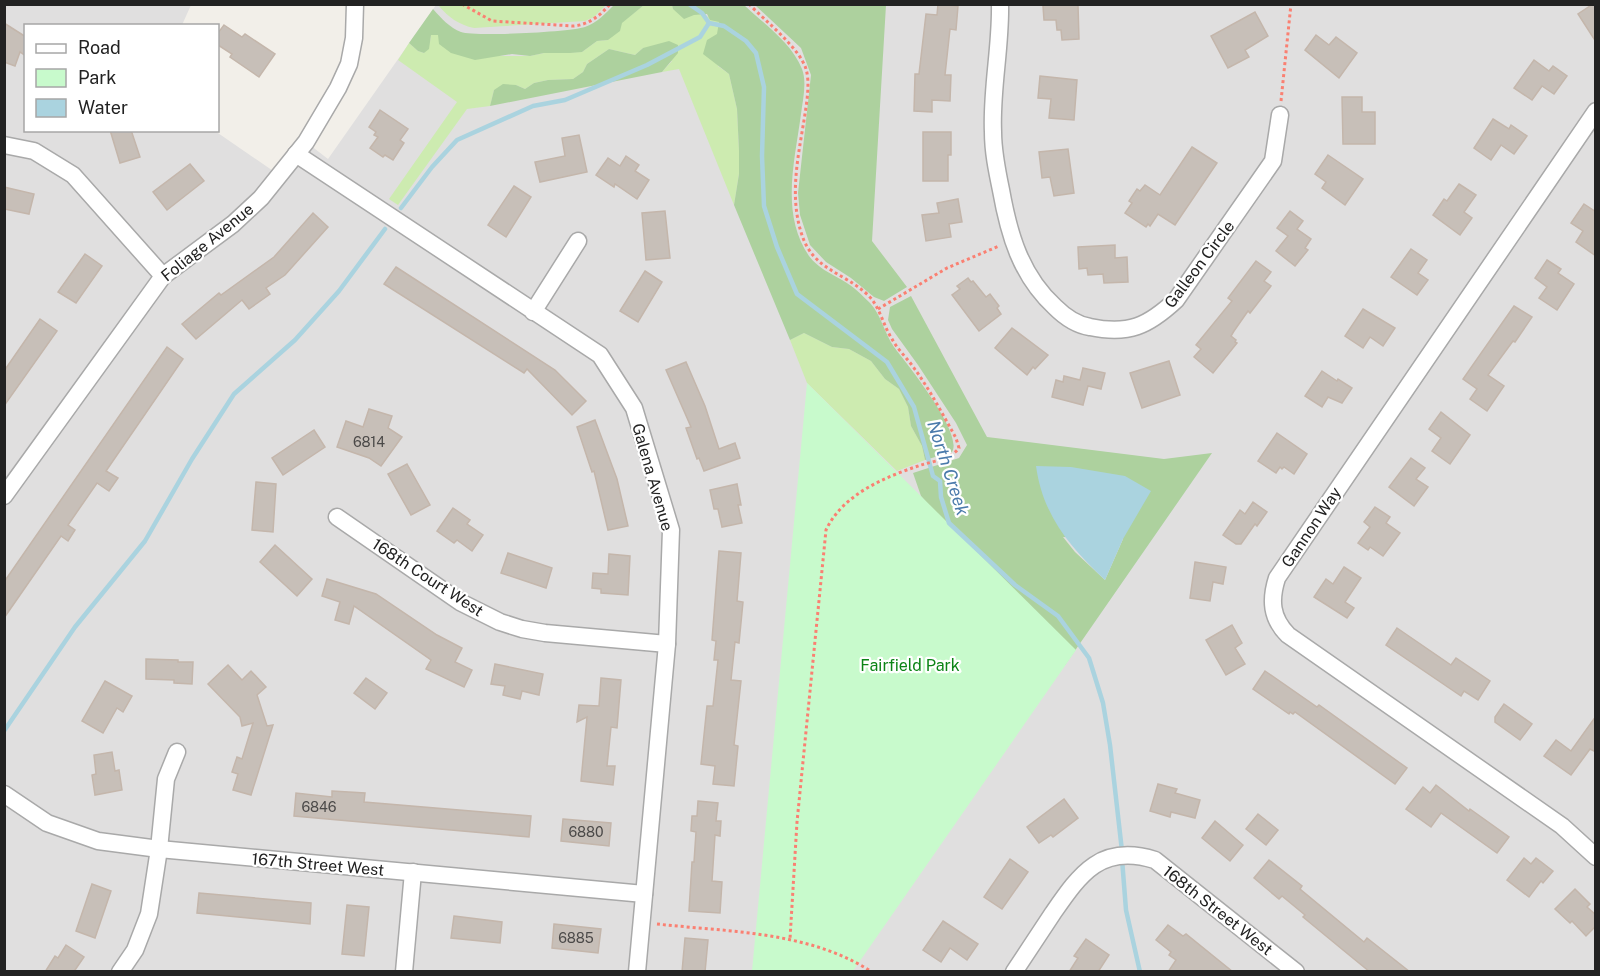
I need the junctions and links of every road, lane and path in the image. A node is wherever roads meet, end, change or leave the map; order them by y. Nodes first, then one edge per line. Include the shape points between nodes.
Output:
1 (355, 4) edge
2 (462, 4) edge
3 (610, 4) edge
4 (749, 4) edge
5 (1000, 4) edge
6 (1291, 4) edge
7 (1596, 111) edge
8 (1280, 115) joint
9 (4, 145) edge
10 (296, 154) junction
11 (578, 241) dead end
12 (1012, 241) junction
13 (163, 276) junction
14 (878, 309) junction
15 (533, 312) junction
16 (4, 496) edge
17 (336, 517) dead end
18 (667, 644) junction
19 (177, 752) dead end
20 (4, 794) edge
21 (159, 849) junction
22 (1596, 857) edge
23 (413, 872) junction
24 (644, 894) junction
25 (641, 922) junction
26 (790, 939) junction
27 (120, 972) edge
28 (404, 972) edge
29 (637, 972) edge
30 (872, 972) edge
31 (1014, 972) edge
32 (1296, 972) edge

1 - 10 street, Foliage Avenue via 349,64
2 - 3 path via 492,21 582,26
4 - 14 path via 789,44 806,69 806,103 794,188 796,211 808,250 816,261 857,286
5 - 12 street, Galleon Circle via 992,130
6 - 8 path
7 - 22 street, Gannon Way via 1277,578 1272,602 1279,626 1288,635 1562,826
8 - 12 street, Galleon Circle via 1273,161 1176,300 1146,324 1103,330 1083,326 1065,316 1030,277
9 - 13 street via 34,151 73,176
10 - 13 street, Foliage Avenue via 234,224
10 - 15 street, Galena Avenue
11 - 15 street
12 - 14 path via 947,268
13 - 16 street, Foliage Avenue
14 - 26 path via 892,341 915,369 959,448 948,457 861,491 832,518 826,530 797,822
15 - 18 street, Galena Avenue via 600,355 633,408 670,530
17 - 18 street, 168th Court West via 460,602 500,622 545,633
18 - 24 street, Galena Avenue
19 - 21 street via 166,779
20 - 21 street, 167th Street West via 47,823 77,834 98,841
21 - 23 street, 167th Street West
21 - 27 street via 149,914 135,950
23 - 24 street, 167th Street West
23 - 28 street
24 - 25 street, Galena Avenue
25 - 26 path
25 - 29 street, Galena Avenue
26 - 30 path via 834,951
31 - 32 street, 168th Street West via 1077,879 1102,861 1140,856 1155,860

